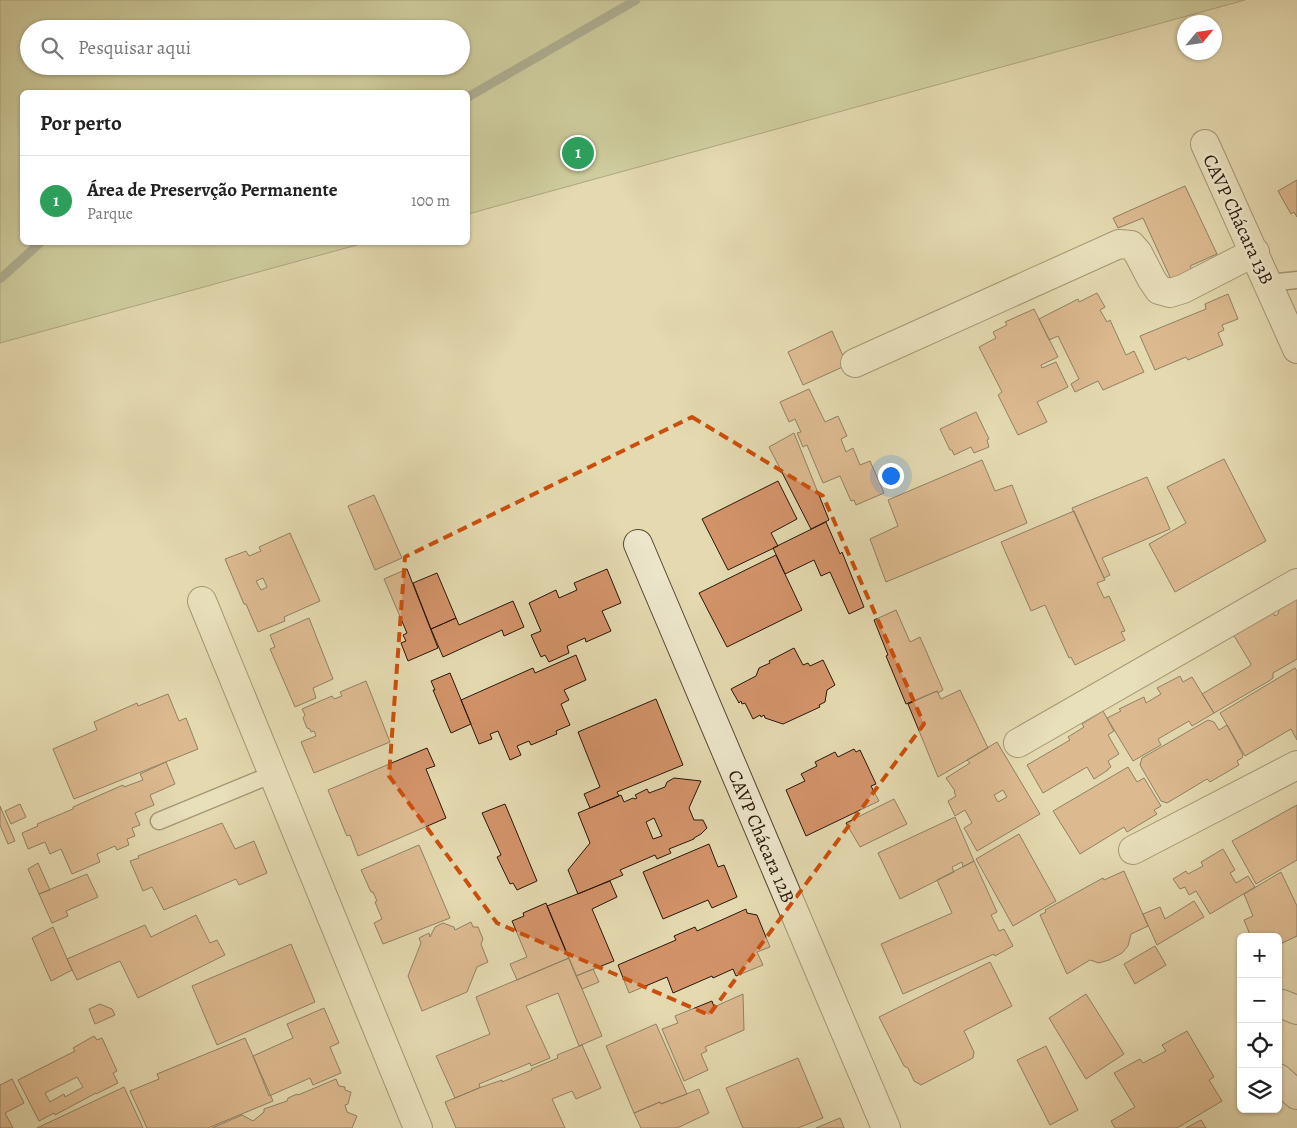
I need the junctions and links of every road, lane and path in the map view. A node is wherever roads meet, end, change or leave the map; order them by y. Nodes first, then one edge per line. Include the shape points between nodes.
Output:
1 (1205, 144) dead end
2 (1255, 252) junction
3 (1297, 280) edge
4 (1269, 284) junction
5 (1297, 349) edge
6 (855, 363) dead end
7 (638, 544) dead end
8 (1297, 583) edge
9 (202, 601) dead end
10 (1018, 743) dead end
11 (1297, 765) edge
12 (273, 774) junction
13 (159, 821) dead end
14 (1133, 850) dead end
15 (1282, 1004) edge
16 (1297, 1010) edge
17 (1282, 1082) edge
18 (1297, 1095) edge
19 (418, 1128) edge
20 (886, 1128) edge

1 - 2 street, CAVP Chácara 13B
2 - 4 street, CAVP Chácara 13B
2 - 6 street via 1170,294 1159,290 1131,245 1119,244
3 - 4 lane
4 - 5 street, CAVP Chácara 13B
7 - 20 street, CAVP Chácara 12B
8 - 10 street
9 - 12 street
11 - 14 street
12 - 13 lane
12 - 19 street
15 - 16 street
17 - 18 street

